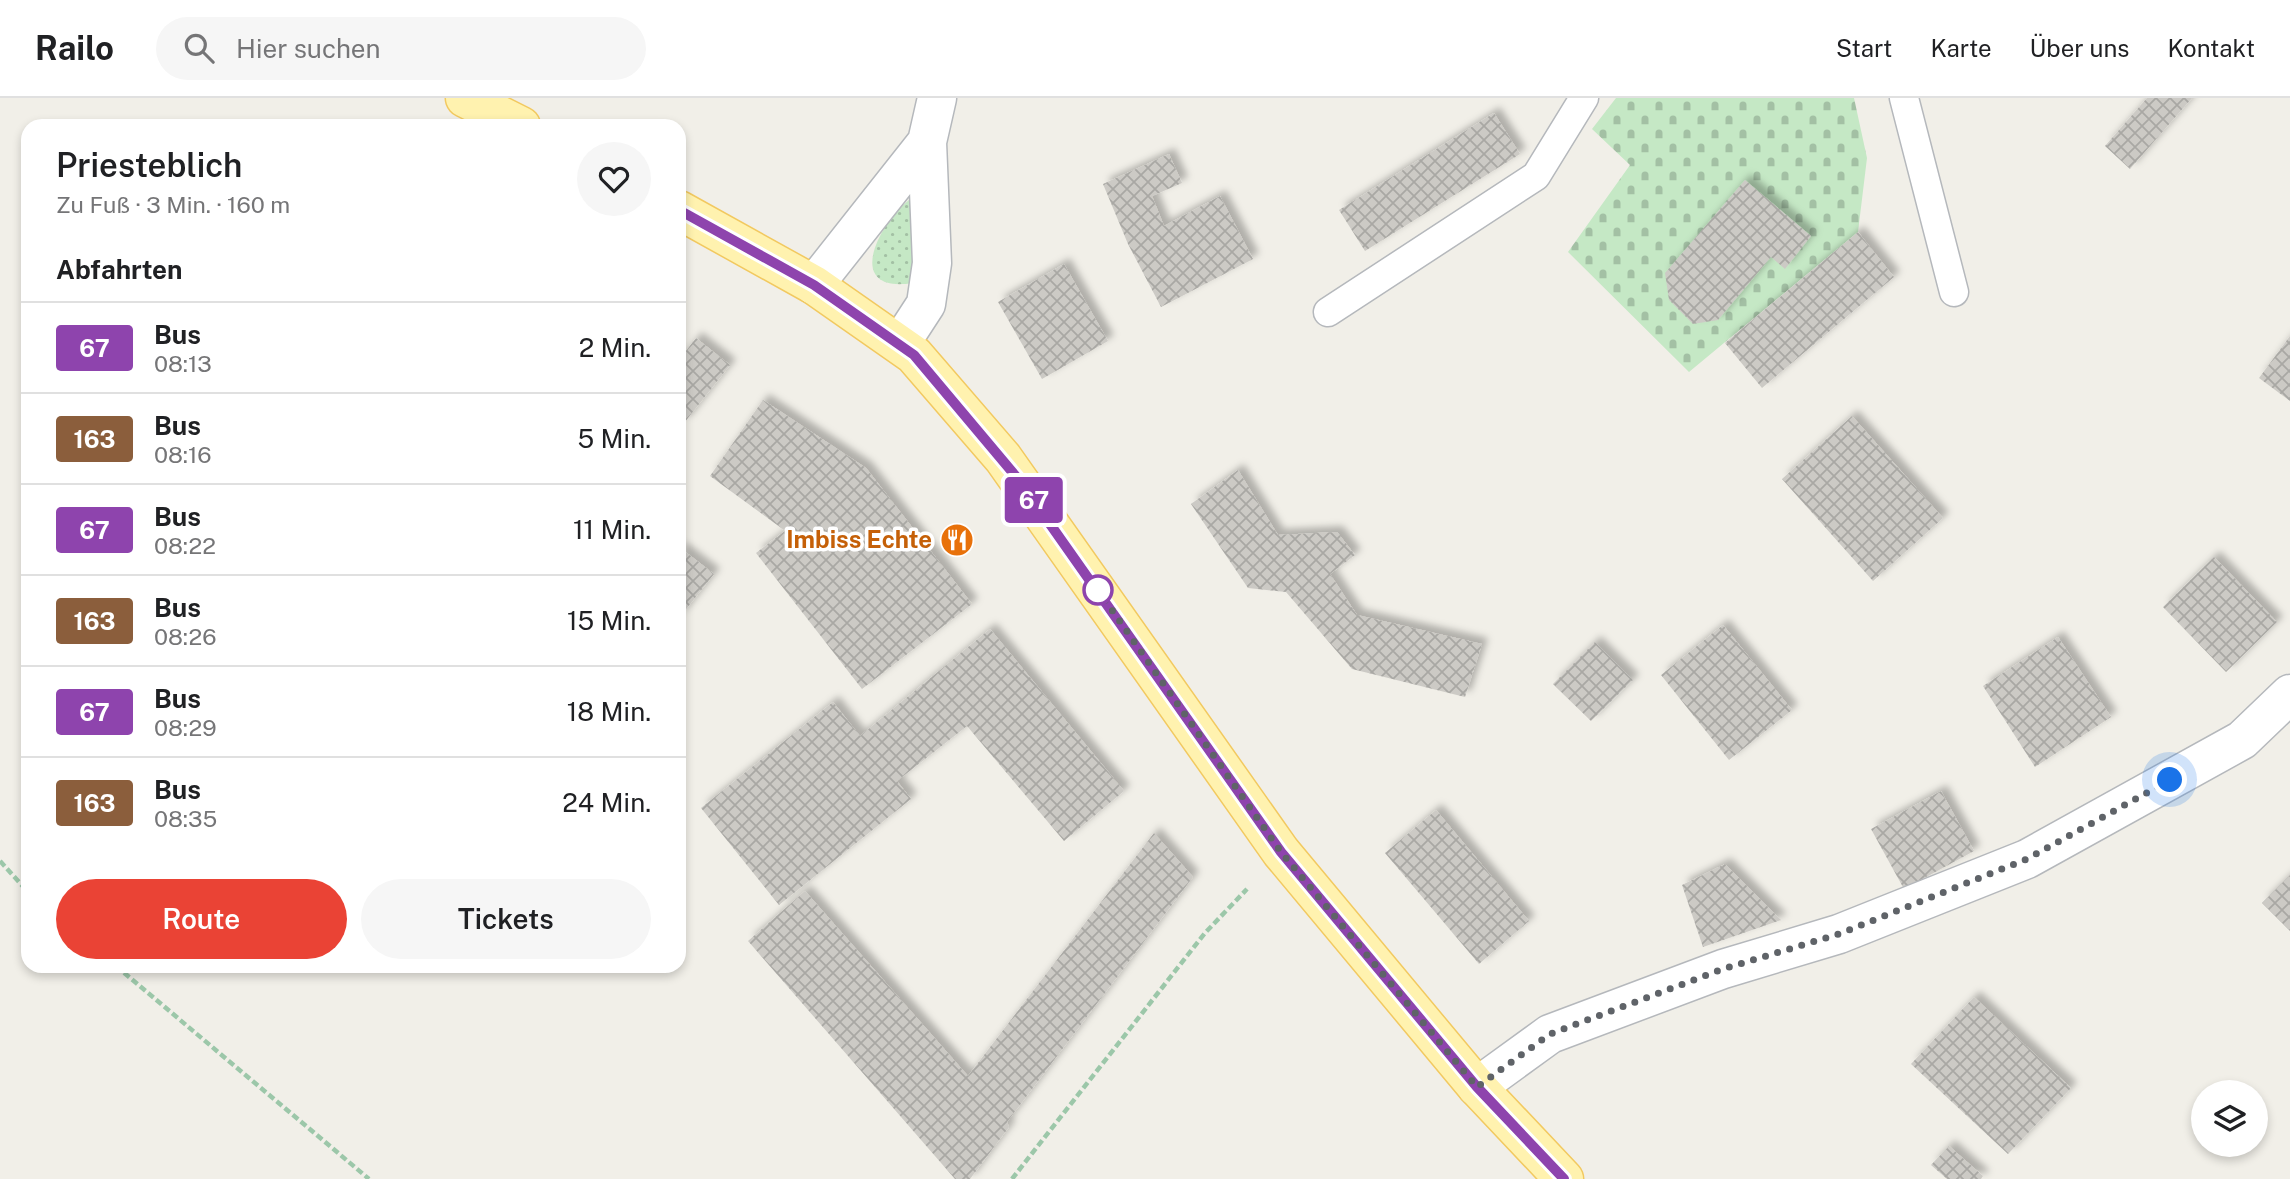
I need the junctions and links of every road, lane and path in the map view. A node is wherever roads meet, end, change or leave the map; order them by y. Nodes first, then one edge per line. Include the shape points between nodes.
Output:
1 (465, 98) edge
2 (937, 98) edge
3 (1584, 98) edge
4 (1904, 98) edge
5 (507, 119) edge
6 (927, 142) junction
7 (686, 214) edge
8 (814, 285) junction
9 (1954, 292) dead end
10 (1328, 312) dead end
11 (900, 344) junction
12 (2290, 694) edge
13 (1281, 852) junction
14 (0, 861) edge
15 (21, 884) edge
16 (124, 973) edge
17 (1477, 1087) junction
18 (369, 1179) edge
19 (1012, 1179) edge
20 (1564, 1179) edge

1 - 5 main road
2 - 6 street
3 - 10 lane via 1536,176
4 - 9 lane
6 - 8 street
6 - 11 street via 932,262 926,304
7 - 8 main road
8 - 11 main road
11 - 13 main road via 1003,458
12 - 17 street via 2242,740 2027,859 1839,934 1723,969 1550,1034
13 - 17 main road
13 - 19 path via 1205,933
14 - 15 path
16 - 18 path
17 - 20 main road

